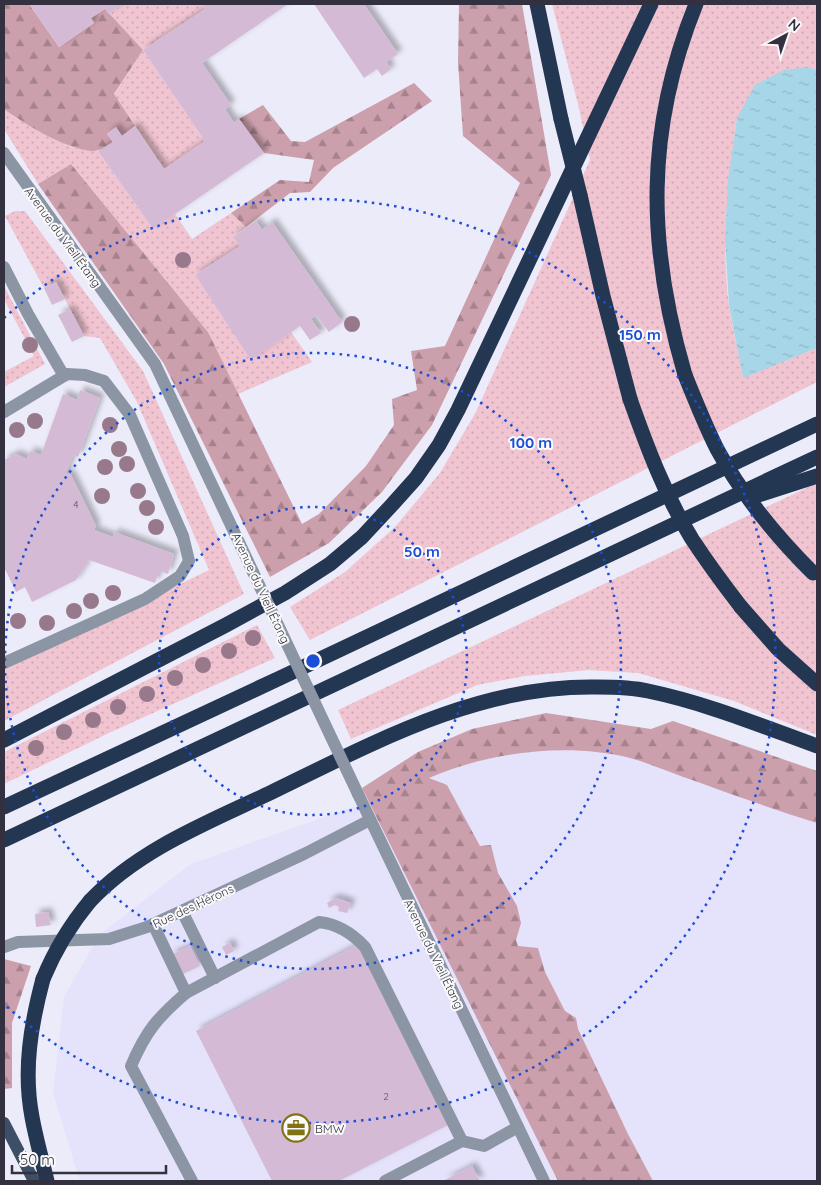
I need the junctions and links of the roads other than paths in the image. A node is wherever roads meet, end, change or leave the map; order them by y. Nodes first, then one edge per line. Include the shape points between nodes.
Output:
1 (537, 4) edge
2 (651, 4) edge
3 (696, 4) edge
4 (4, 154) edge
5 (4, 267) edge
6 (64, 376) junction
7 (4, 412) edge
8 (817, 424) edge
9 (817, 457) edge
10 (817, 476) edge
11 (693, 516) junction
12 (815, 575) edge
13 (4, 663) edge
14 (817, 684) edge
15 (4, 740) edge
16 (817, 746) edge
17 (4, 807) edge
18 (370, 820) junction
19 (4, 840) edge
20 (182, 911) junction
21 (153, 924) junction
22 (4, 947) edge
23 (215, 978) junction
24 (186, 993) junction
25 (4, 1123) edge
26 (518, 1127) junction
27 (462, 1141) junction
28 (34, 1181) edge
29 (47, 1181) edge
30 (192, 1181) edge
31 (385, 1181) edge
32 (544, 1181) edge

1 - 14 highway, bridge via 603,296 630,399 650,454 670,500 692,538 741,607 778,649
2 - 15 highway via 458,410 416,478 362,537 330,564 285,593
3 - 12 highway, bridge via 670,86 657,168 656,209 664,291 685,375 718,449 763,518
4 - 18 street, Avenue du Vieil Étang, bridge via 155,364
5 - 6 street
6 - 7 street
6 - 13 street via 85,375 104,381 130,415 183,536 189,561 180,576 145,599
8 - 17 highway
9 - 11 highway
10 - 11 highway
11 - 19 highway
16 - 29 highway, bridge via 704,706 646,690 572,686 501,696 464,706 375,742 196,828 129,866 107,883 65,934 43,979 30,1039 28,1083 32,1117
18 - 20 street, Rue des Hérons
18 - 26 street, Avenue du Vieil Étang
20 - 21 street, Rue des Hérons
20 - 23 street
21 - 22 street, Rue des Hérons via 109,939 18,942
21 - 24 street
23 - 24 street
23 - 27 street via 319,922 332,923 344,929 365,947
24 - 30 street via 152,1025 132,1066
25 - 28 main road
26 - 27 street via 484,1146
26 - 32 street, Avenue du Vieil Étang
27 - 31 street

